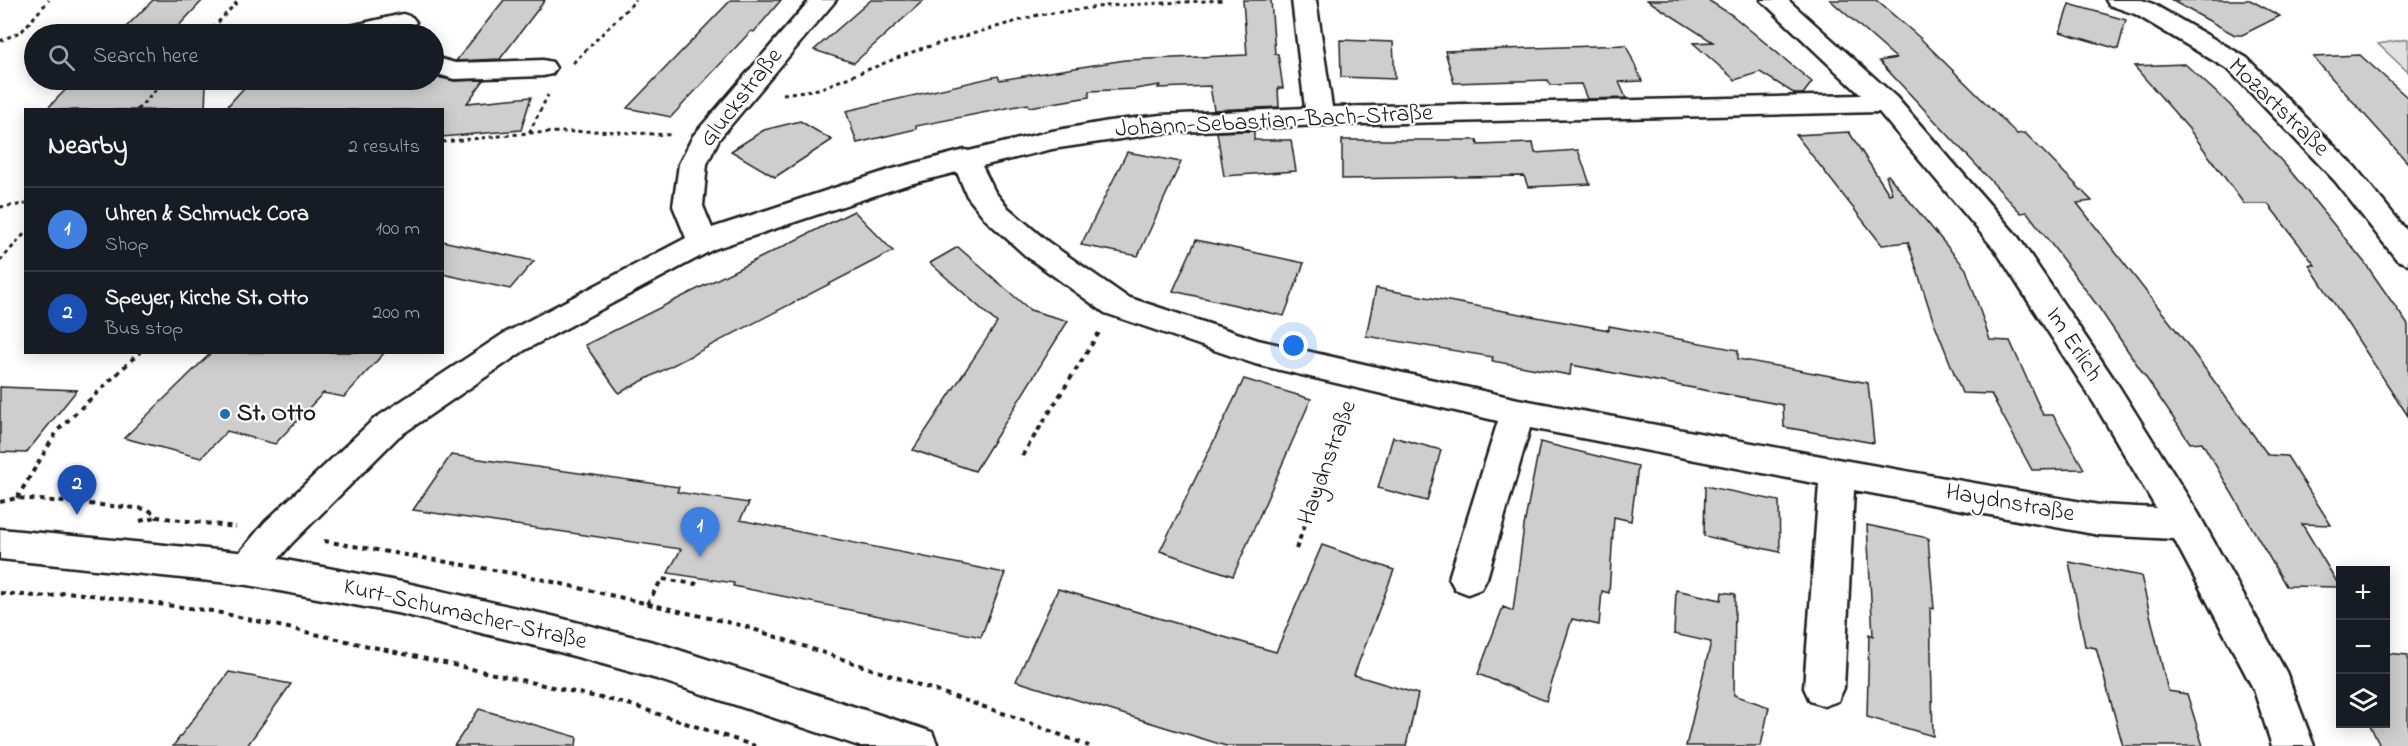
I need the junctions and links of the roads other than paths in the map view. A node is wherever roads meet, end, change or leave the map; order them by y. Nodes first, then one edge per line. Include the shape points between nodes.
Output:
1 (824, 0) edge
2 (1304, 0) edge
3 (1773, 0) edge
4 (2118, 0) edge
5 (403, 19) edge
6 (384, 24) edge
7 (444, 68) edge
8 (555, 74) road end
9 (1886, 103) junction
10 (1320, 116) junction
11 (965, 159) junction
12 (703, 242) junction
13 (2408, 253) edge
14 (1518, 412) junction
15 (1837, 473) junction
16 (2185, 524) junction
17 (0, 544) edge
18 (248, 568) junction
19 (1468, 578) dead end
20 (1824, 688) dead end
21 (917, 746) edge
22 (2293, 746) edge

1 - 12 street, Gluckstraße via 707,136 693,164 688,206
2 - 10 street
3 - 9 street, Im Erlich
4 - 13 street, Mozartstraße via 2144,9 2238,63 2345,174
5 - 6 street
7 - 8 street
9 - 10 street, Johann-Sebastian-Bach-Straße
9 - 16 street, Im Erlich via 2007,244 2106,394
10 - 11 street, Johann-Sebastian-Bach-Straße via 1109,130
11 - 12 street, Johann-Sebastian-Bach-Straße
11 - 14 street, Haydnstraße via 982,196 997,214 1037,249 1116,305 1255,352
12 - 18 street, Johann-Sebastian-Bach-Straße via 514,342 386,428 278,533
14 - 15 street, Haydnstraße
14 - 19 street
15 - 16 street, Haydnstraße via 2098,520
15 - 20 street
16 - 22 street, Im Erlich via 2272,685
17 - 18 street, Kurt-Schumacher-Straße
18 - 21 street, Kurt-Schumacher-Straße via 552,633 657,661

